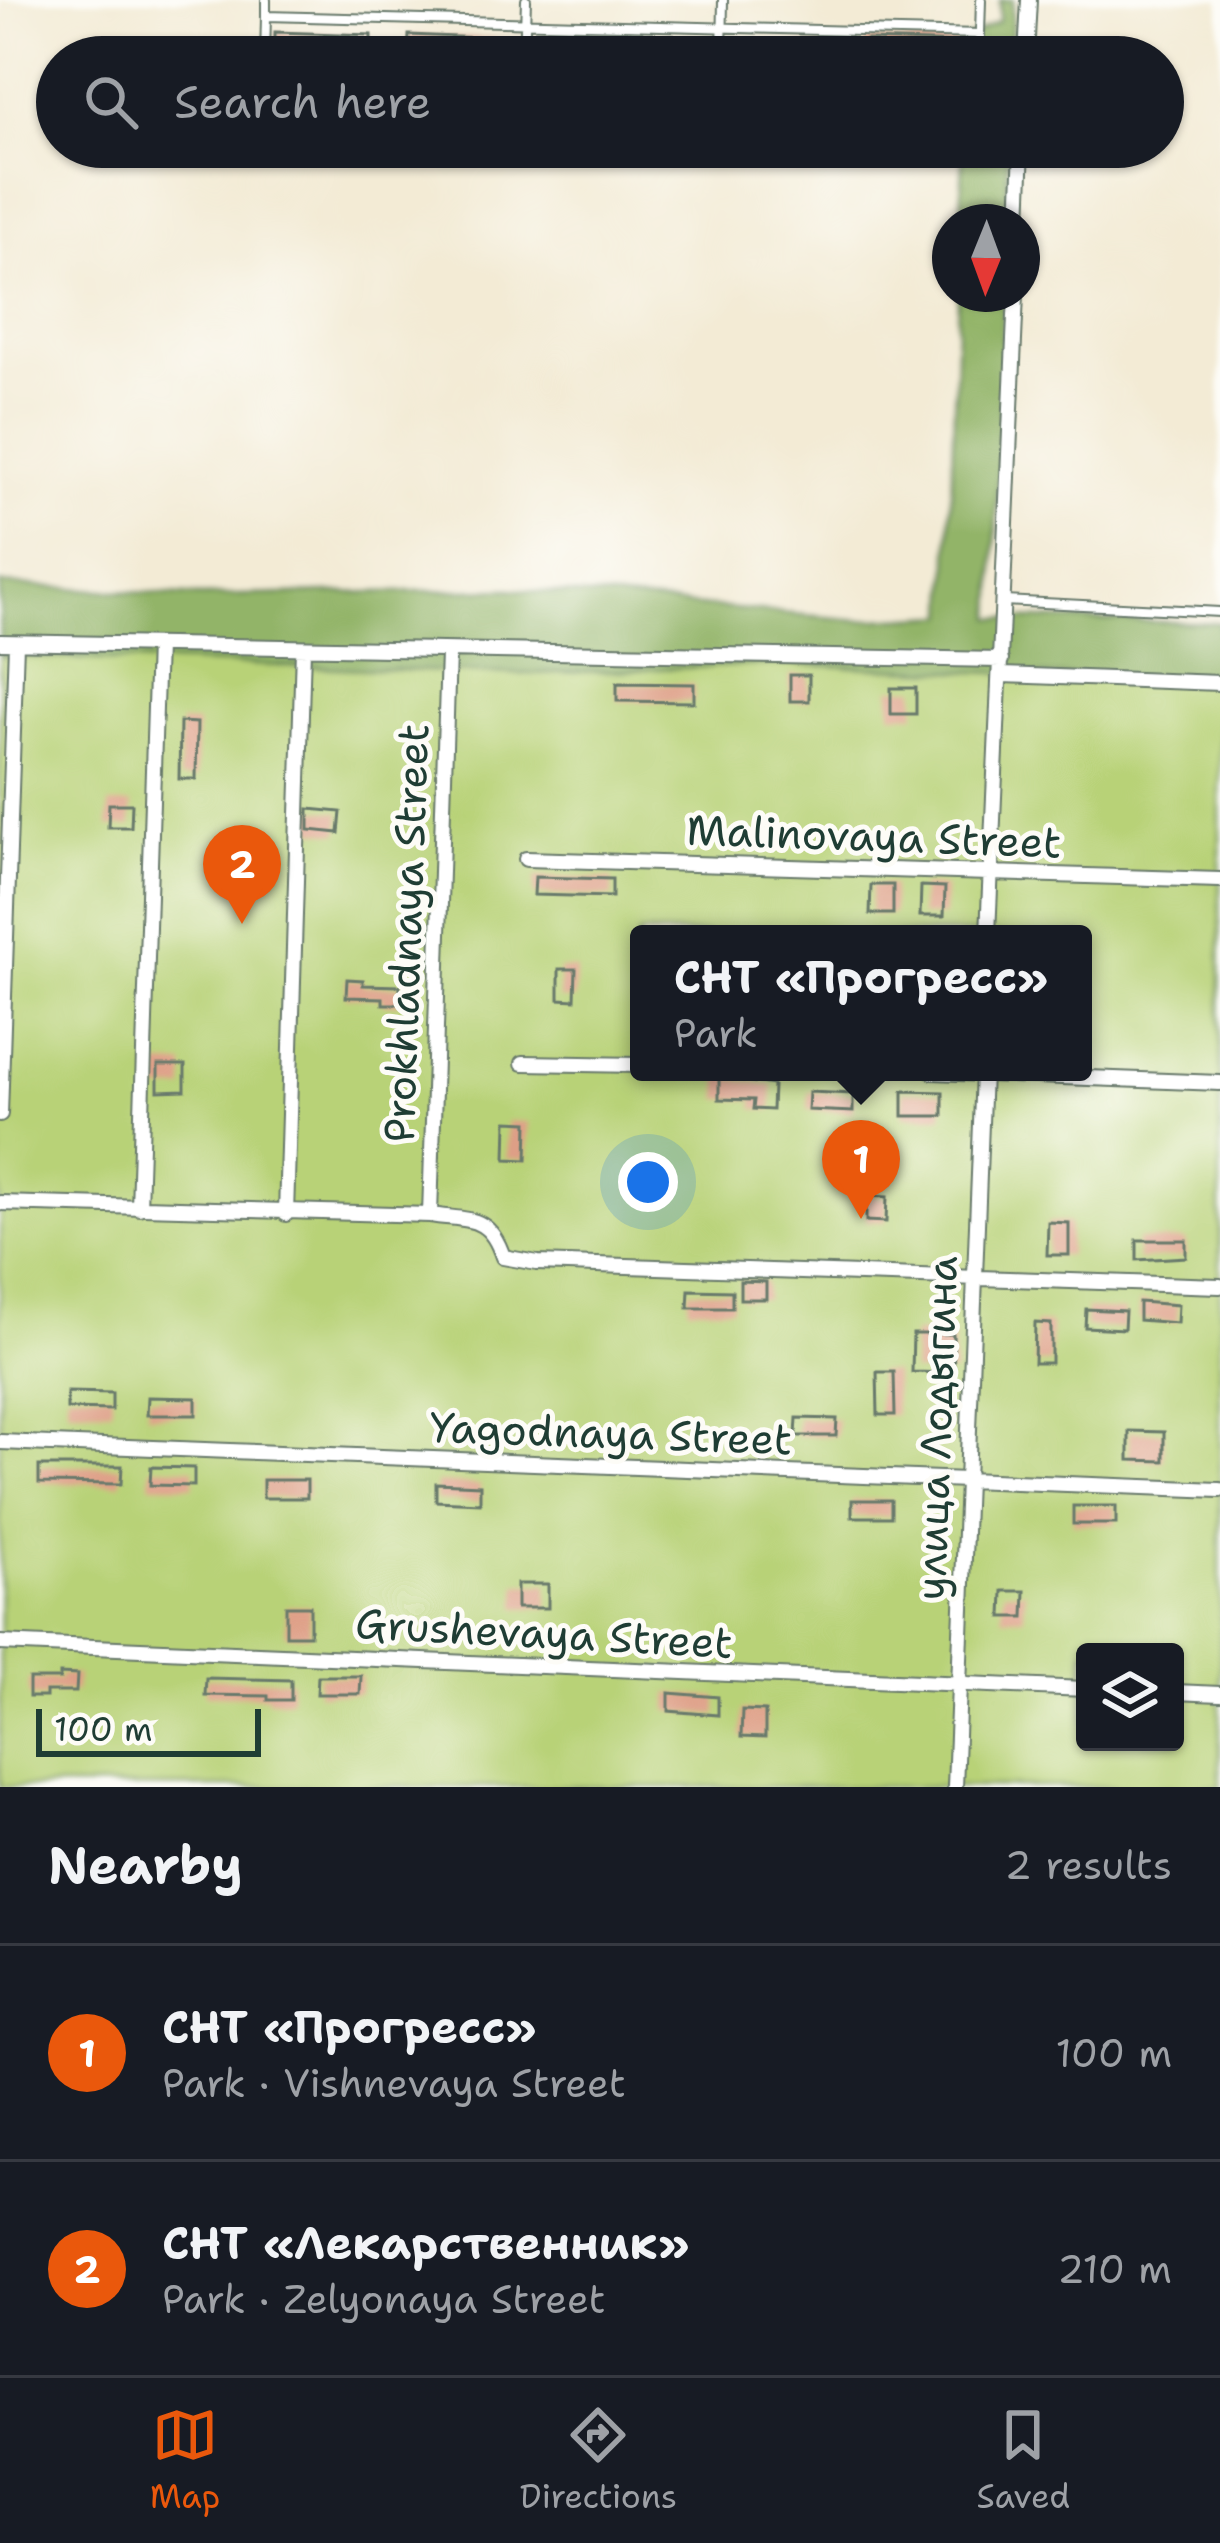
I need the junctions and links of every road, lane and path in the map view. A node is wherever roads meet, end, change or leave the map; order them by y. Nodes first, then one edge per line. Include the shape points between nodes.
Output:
1 (266, 0) edge
2 (526, 0) edge
3 (723, 0) edge
4 (981, 0) edge
5 (1029, 0) edge
6 (266, 16) junction
7 (525, 22) junction
8 (723, 27) junction
9 (980, 34) joint
10 (266, 36) edge
11 (525, 36) edge
12 (723, 36) edge
13 (1027, 36) edge
14 (1021, 168) edge
15 (1020, 204) edge
16 (1015, 312) edge
17 (1004, 601) junction
18 (1220, 612) edge
19 (8, 642) edge
20 (157, 646) junction
21 (304, 648) junction
22 (448, 653) junction
23 (1001, 668) junction
24 (1220, 683) edge
25 (526, 859) dead end
26 (990, 871) junction
27 (1220, 880) edge
28 (988, 925) edge
29 (523, 1063) dead end
30 (630, 1065) edge
31 (1092, 1077) edge
32 (983, 1081) edge
33 (1220, 1083) edge
34 (0, 1114) edge
35 (0, 1203) edge
36 (139, 1208) junction
37 (286, 1214) junction
38 (430, 1215) junction
39 (974, 1277) junction
40 (1220, 1286) edge
41 (0, 1442) edge
42 (968, 1480) junction
43 (1220, 1490) edge
44 (0, 1643) edge
45 (959, 1684) junction
46 (1076, 1689) edge
47 (1184, 1692) edge
48 (1220, 1694) edge
49 (955, 1787) edge

1 - 6 lane
2 - 7 lane
3 - 8 lane
4 - 9 lane
5 - 13 street
6 - 7 lane
6 - 10 lane
7 - 8 lane
7 - 11 lane
8 - 9 lane
8 - 12 lane
14 - 15 street
16 - 17 street
17 - 18 lane
17 - 23 street
19 - 20 street
19 - 34 street
20 - 21 street
20 - 36 street
21 - 22 street
21 - 37 street
22 - 23 street
22 - 38 street, Prokhladnaya Street
23 - 24 street
23 - 26 street
25 - 26 street, Malinovaya Street
26 - 27 street, Malinovaya Street
26 - 28 street
29 - 30 street
31 - 33 street
32 - 39 street, улица Лодыгина
35 - 36 street
36 - 37 street
37 - 38 street
38 - 39 street via 483,1223 503,1257 537,1263
39 - 40 street
39 - 42 street, улица Лодыгина
41 - 42 street, Yagodnaya Street
42 - 43 street, Yagodnaya Street
42 - 45 street, улица Лодыгина
44 - 45 street, Grushevaya Street
45 - 46 street, Grushevaya Street
45 - 49 street, улица Лодыгина
47 - 48 street

